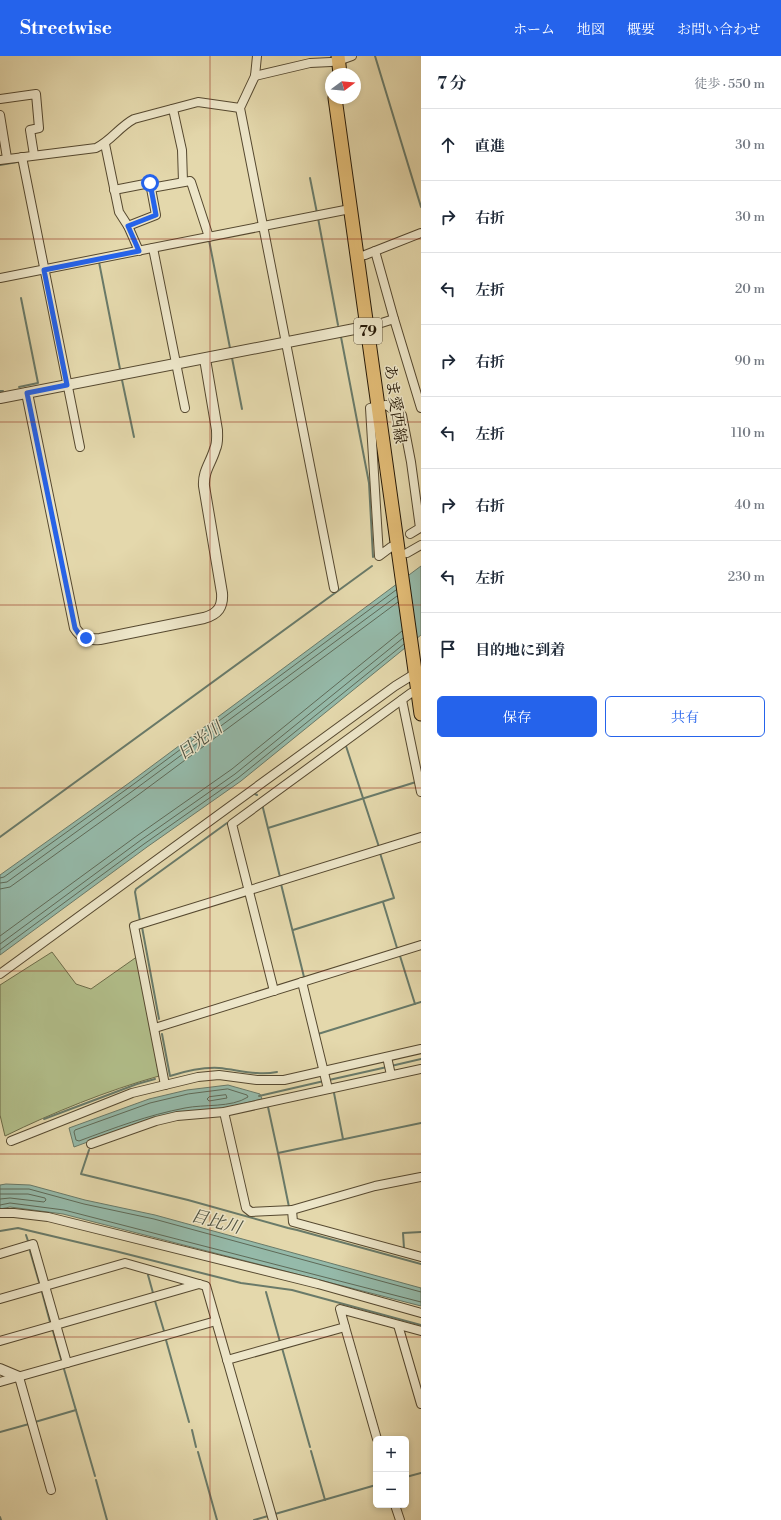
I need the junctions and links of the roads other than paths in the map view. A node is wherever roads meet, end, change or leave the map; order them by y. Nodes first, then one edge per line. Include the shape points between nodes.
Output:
1 (257, 56) edge
2 (352, 56) edge
3 (334, 62) edge
4 (255, 76) junction
5 (0, 99) edge
6 (337, 104) edge
7 (345, 104) edge
8 (240, 108) junction
9 (173, 109) junction
10 (0, 115) edge
11 (105, 144) junction
12 (34, 155) junction
13 (22, 157) junction
14 (3, 159) edge
15 (183, 182) junction
16 (151, 188) junction
17 (114, 190) junction
18 (350, 209) junction
19 (128, 226) junction
20 (262, 227) junction
21 (421, 233) edge
22 (208, 237) junction
23 (153, 248) junction
24 (139, 251) junction
25 (370, 253) junction
26 (44, 270) junction
27 (0, 278) edge
28 (394, 319) junction
29 (371, 326) junction
30 (286, 342) junction
31 (205, 359) junction
32 (177, 364) junction
33 (67, 385) junction
34 (27, 393) junction
35 (0, 398) edge
36 (382, 405) junction
37 (185, 408) dead end
38 (421, 408) edge
39 (80, 447) dead end
40 (410, 534) dead end
41 (421, 545) edge
42 (392, 547) dead end
43 (404, 559) junction
44 (334, 588) dead end
45 (417, 665) edge
46 (411, 692) dead end
47 (402, 700) junction
48 (421, 714) edge
49 (421, 792) edge
50 (421, 837) edge
51 (249, 890) junction
52 (421, 945) edge
53 (0, 974) edge
54 (302, 982) junction
55 (274, 990) junction
56 (155, 1028) junction
57 (421, 1049) edge
58 (387, 1057) junction
59 (421, 1069) edge
60 (324, 1073) junction
61 (391, 1075) junction
62 (165, 1085) junction
63 (328, 1087) junction
64 (224, 1112) junction
65 (11, 1141) dead end
66 (91, 1144) dead end
67 (421, 1176) edge
68 (292, 1210) junction
69 (0, 1213) edge
70 (0, 1254) edge
71 (421, 1257) edge
72 (199, 1284) junction
73 (45, 1286) junction
74 (0, 1299) edge
75 (421, 1313) edge
76 (216, 1321) junction
77 (56, 1325) junction
78 (398, 1325) junction
79 (345, 1327) junction
80 (421, 1331) edge
81 (0, 1341) edge
82 (227, 1360) junction
83 (67, 1363) junction
84 (0, 1370) edge
85 (19, 1377) junction
86 (0, 1382) edge
87 (421, 1404) edge
88 (376, 1436) edge
89 (51, 1490) dead end
90 (397, 1508) edge
91 (273, 1520) edge
92 (400, 1520) edge

1 - 4 street
2 - 3 street
3 - 4 street via 310,63
4 - 8 street
5 - 12 street via 36,94 39,128 30,130
6 - 18 main road, あま愛西線 / 79
7 - 25 main road, あま愛西線 / 79
8 - 9 street via 198,102
8 - 20 street
9 - 11 street via 126,123
9 - 15 street via 182,150
10 - 14 street
11 - 12 street via 96,148
11 - 17 street
12 - 13 street
13 - 14 street
13 - 26 street
15 - 16 street
15 - 22 street via 190,181 193,184
16 - 17 street via 150,183
16 - 19 street via 156,215
17 - 19 street via 118,212
18 - 20 street
18 - 29 main road, あま愛西線 / 79
19 - 24 street
20 - 22 street
20 - 30 street
21 - 25 street
22 - 23 street
23 - 24 street
23 - 32 street
24 - 26 street
25 - 28 street
25 - 29 main road, あま愛西線 / 79
26 - 27 street
26 - 33 street
28 - 29 street
28 - 38 street
29 - 30 street
29 - 36 main road, あま愛西線 / 79
30 - 31 street
30 - 44 street
31 - 32 street
31 - 34 street via 217,439 216,448 205,472 204,486 222,593 221,609 204,618 95,640 79,634 75,628
32 - 33 street
32 - 37 street
33 - 34 street
33 - 39 street
34 - 35 street
36 - 40 street via 402,415 420,528
36 - 42 street via 370,408 379,556
36 - 43 main road, あま愛西線 / 79 via 401,561
41 - 43 street
43 - 45 main road, あま愛西線 / 79
45 - 48 main road, あま愛西線 / 79
45 - 53 street via 376,700
46 - 47 street
47 - 49 street
47 - 51 street via 232,824
50 - 51 street
51 - 55 street
51 - 56 street via 134,926
52 - 54 street
54 - 55 street
54 - 60 street
55 - 56 street
56 - 62 street
57 - 58 street
58 - 60 street
58 - 61 street
59 - 61 street
60 - 62 street via 276,1080 219,1075
60 - 63 street
61 - 63 street
62 - 65 street via 132,1093
63 - 64 street
64 - 66 street via 177,1116 156,1121
64 - 68 street via 246,1208 251,1212
67 - 68 street via 375,1186
68 - 71 street via 293,1222
69 - 75 street via 48,1217 318,1284
70 - 73 street via 33,1244
72 - 73 street via 125,1263
72 - 76 street via 206,1286
72 - 77 street
73 - 74 street
73 - 77 street
76 - 82 street
76 - 83 street
77 - 81 street
77 - 83 street
78 - 79 street via 340,1309
78 - 80 street
78 - 87 street
79 - 82 street
79 - 88 street
82 - 91 street
83 - 85 street
84 - 85 street
85 - 86 street
85 - 89 street
90 - 92 street

